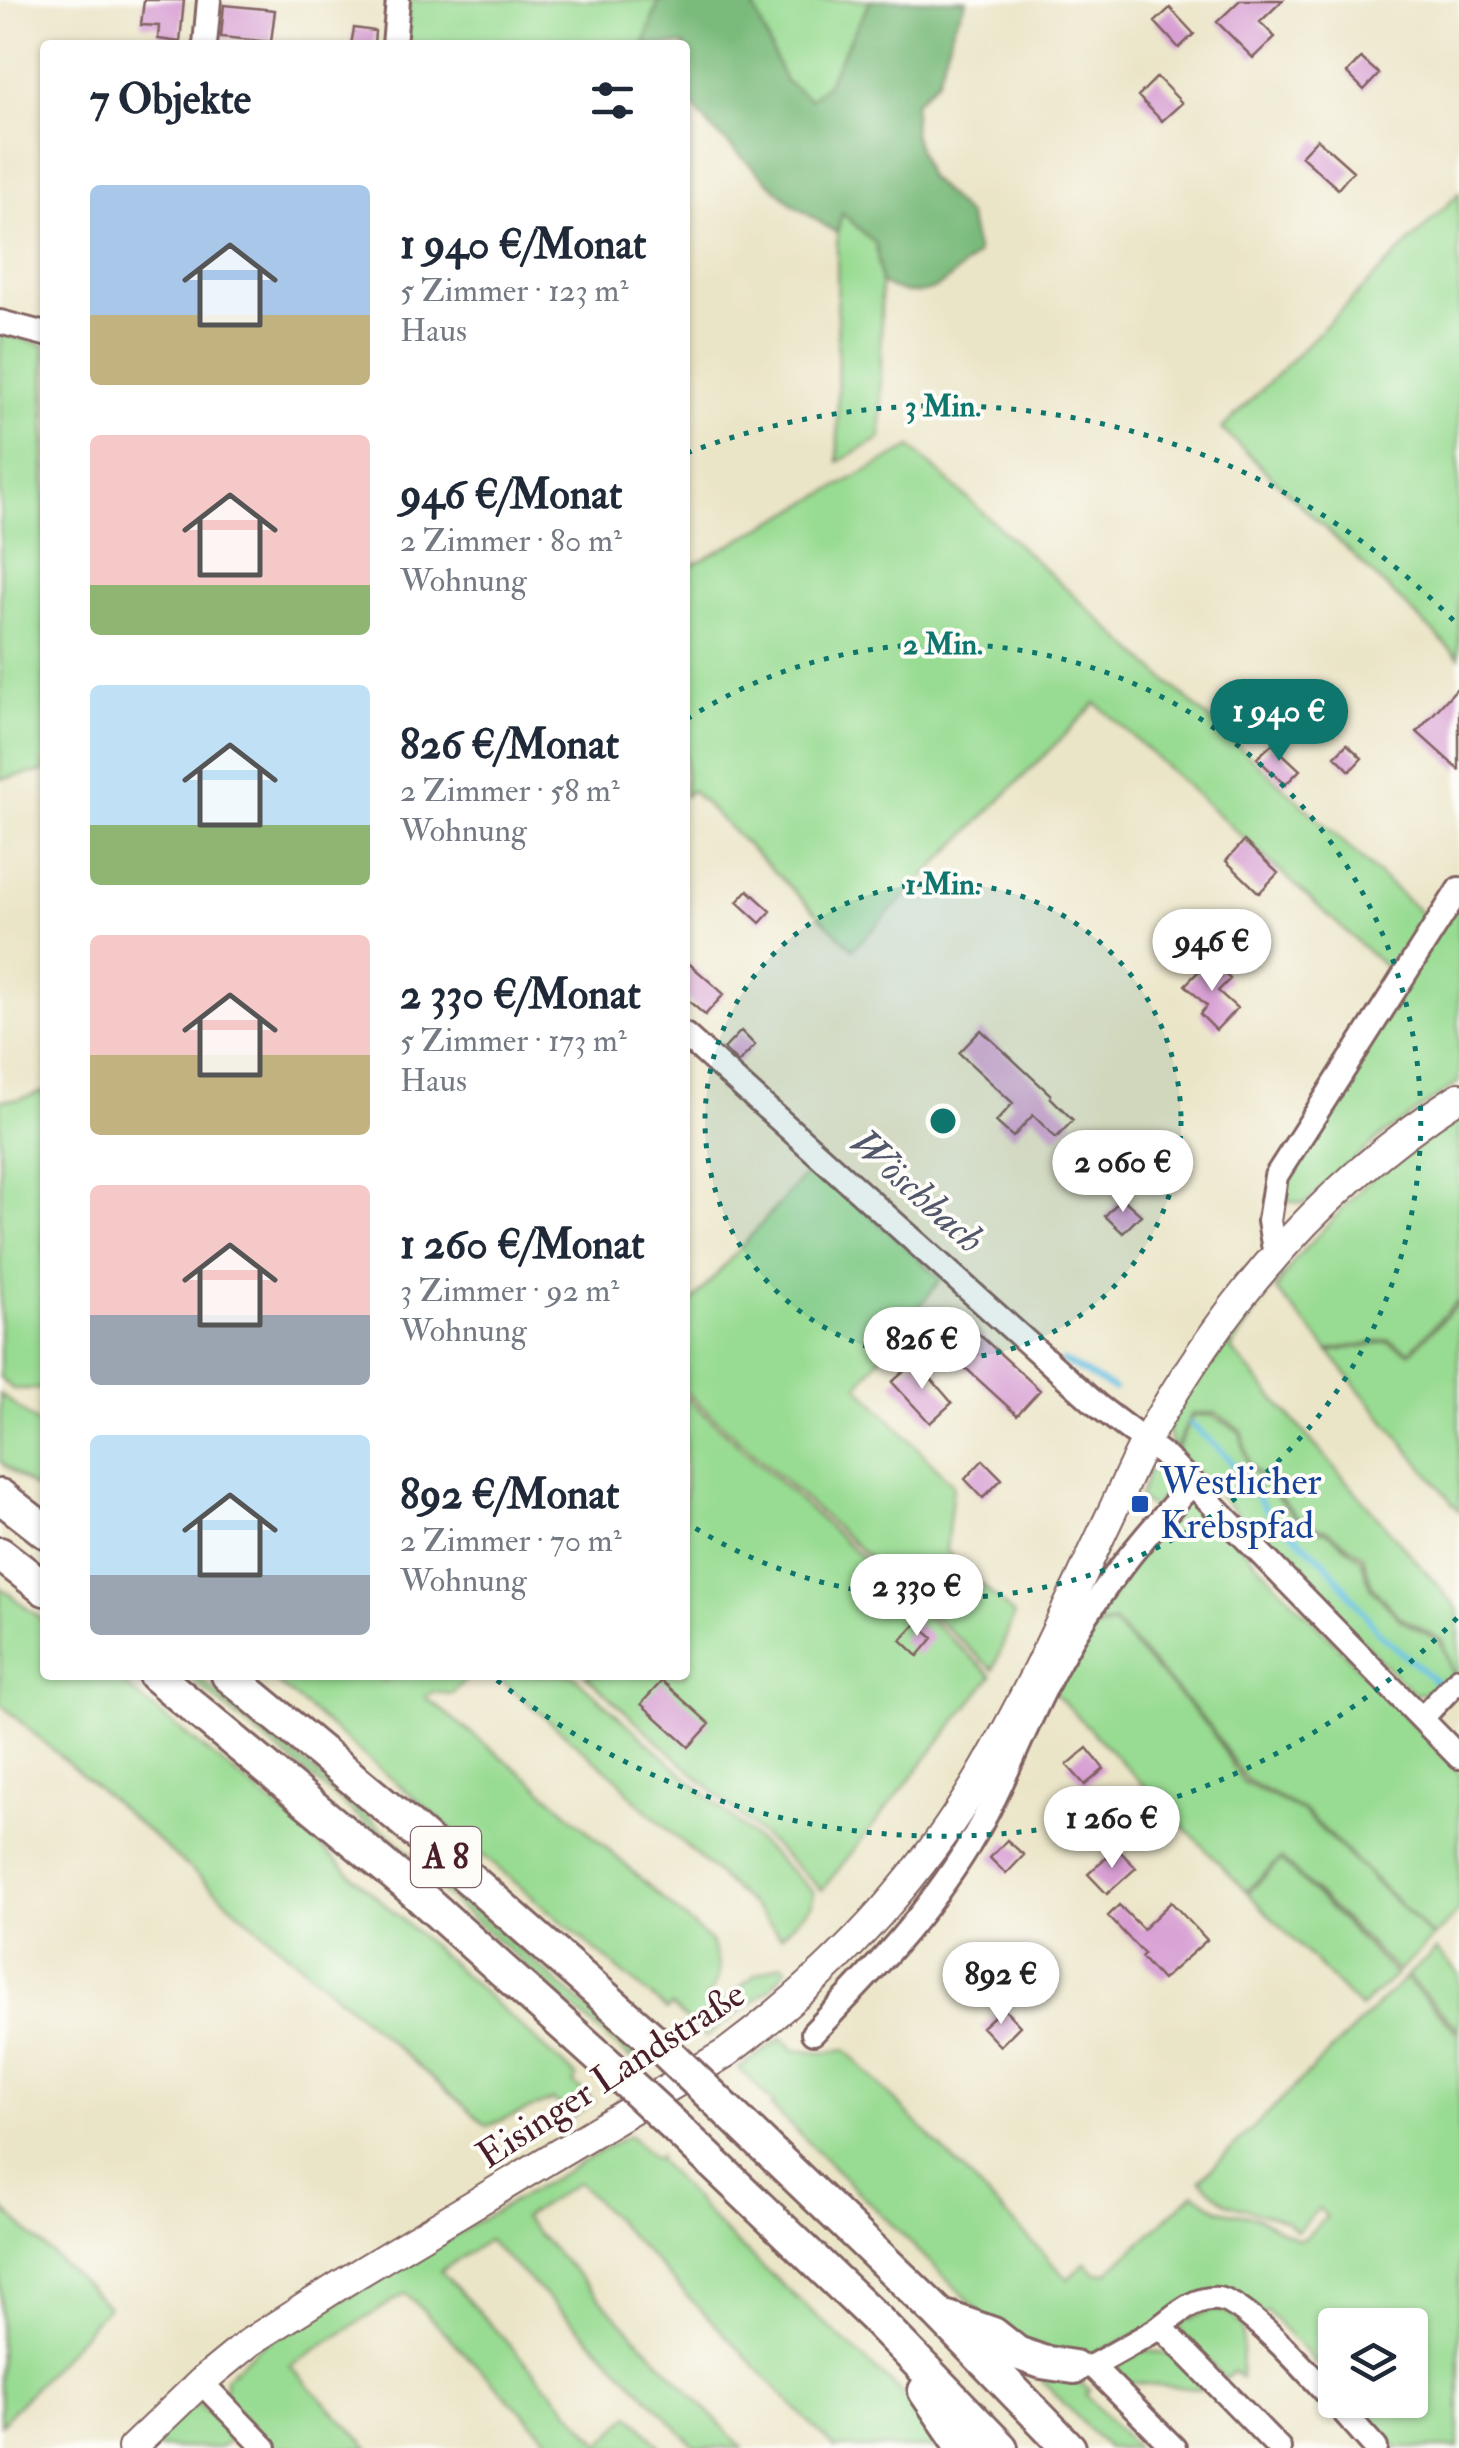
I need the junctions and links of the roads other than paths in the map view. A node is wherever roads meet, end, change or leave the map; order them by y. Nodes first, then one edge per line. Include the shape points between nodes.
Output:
1 (209, 0) edge
2 (398, 0) edge
3 (205, 40) edge
4 (394, 40) edge
5 (0, 322) edge
6 (40, 333) edge
7 (1459, 889) edge
8 (690, 1039) edge
9 (1459, 1097) edge
10 (1274, 1255) junction
11 (1145, 1441) junction
12 (1192, 1483) junction
13 (0, 1496) edge
14 (40, 1527) edge
15 (0, 1554) edge
16 (40, 1585) edge
17 (1459, 1679) edge
18 (161, 1680) edge
19 (234, 1680) edge
20 (1422, 1718) junction
21 (1459, 1757) edge
22 (814, 2033) dead end
23 (940, 2314) junction
24 (875, 2318) junction
25 (1156, 2330) junction
26 (1083, 2367) junction
27 (200, 2382) junction
28 (132, 2448) edge
29 (265, 2448) edge
30 (964, 2448) edge
31 (1001, 2448) edge
32 (1069, 2448) edge
33 (1174, 2448) edge
34 (1279, 2448) edge
35 (1376, 2448) edge

1 - 3 street
2 - 4 street
5 - 6 street
7 - 10 street via 1276,1176 1269,1221
8 - 11 street
9 - 10 main road, Eisinger Landstraße via 1344,1182
10 - 11 main road, Eisinger Landstraße via 1199,1354
11 - 12 street
11 - 27 main road, Eisinger Landstraße via 978,1780 903,1885 834,1962 726,2053 318,2298
12 - 20 street
12 - 22 street via 1136,1544 1069,1645 990,1809 946,1880
13 - 14 highway
15 - 16 highway
17 - 20 street
18 - 24 highway, A 8, bridge via 412,1888
19 - 23 highway, A 8, bridge via 659,2045
20 - 21 street
23 - 26 highway via 992,2334 1017,2353
23 - 32 highway, A 8
24 - 30 highway
24 - 31 highway, A 8
25 - 26 street
25 - 34 street via 1174,2338
25 - 35 street via 1204,2299 1236,2303
26 - 33 street
27 - 28 main road, Eisinger Landstraße
27 - 29 street

